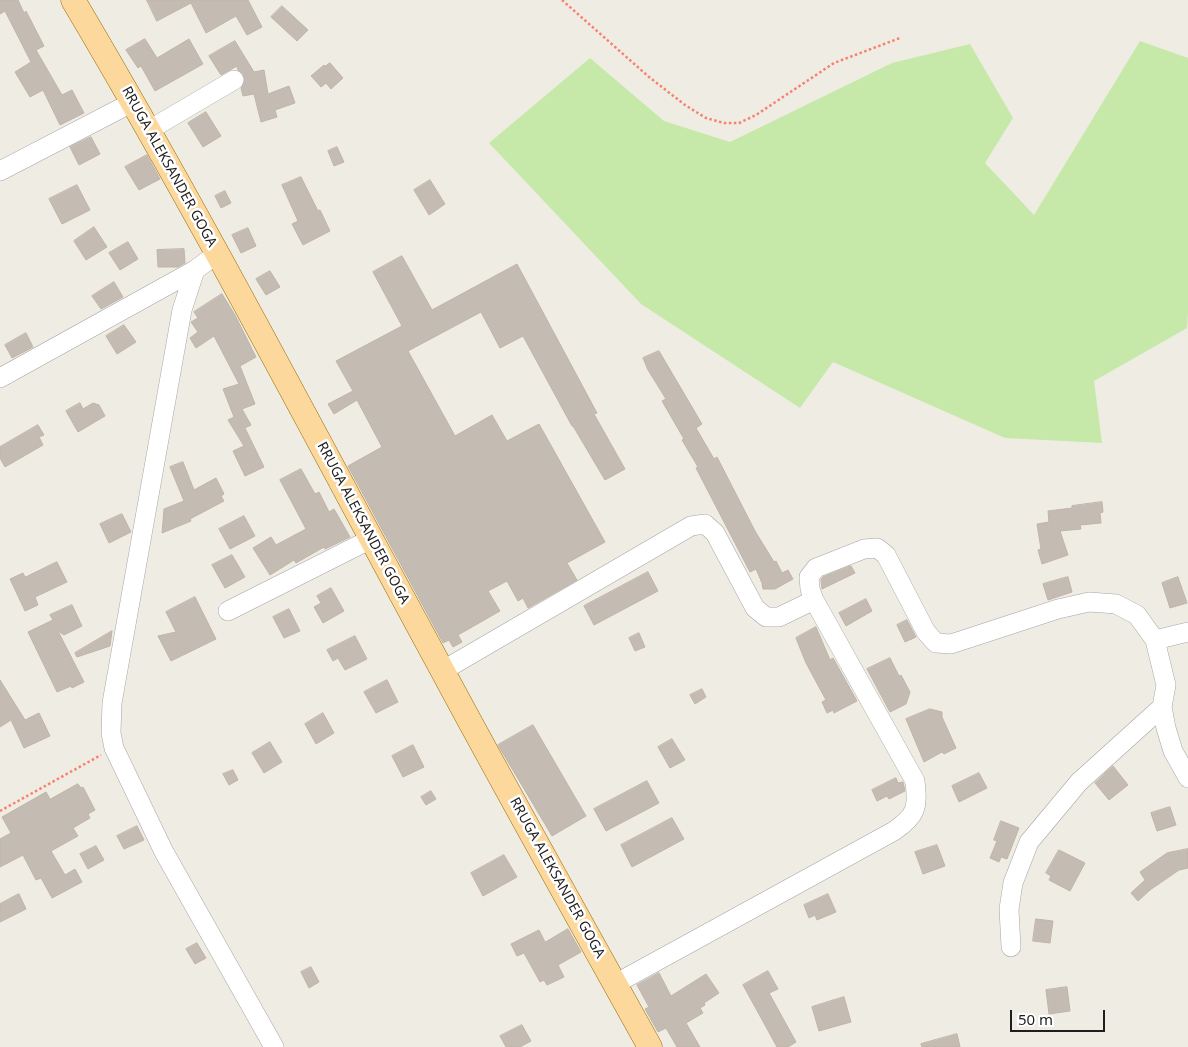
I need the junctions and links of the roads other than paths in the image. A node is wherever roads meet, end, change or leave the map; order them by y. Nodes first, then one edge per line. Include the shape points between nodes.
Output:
1 (73, 0) edge
2 (234, 80) dead end
3 (133, 102) junction
4 (149, 130) junction
5 (0, 171) edge
6 (218, 253) junction
7 (195, 270) junction
8 (0, 378) edge
9 (371, 539) junction
10 (814, 600) junction
11 (228, 611) dead end
12 (1188, 632) edge
13 (1155, 640) junction
14 (442, 671) junction
15 (1162, 707) junction
16 (1188, 778) edge
17 (1011, 947) dead end
18 (615, 984) junction
19 (274, 1047) edge
20 (650, 1047) edge

1 - 3 main road, RRUGA ALEKSANDER GOGA
2 - 4 street
3 - 4 main road, RRUGA ALEKSANDER GOGA
3 - 5 street
4 - 6 main road, RRUGA ALEKSANDER GOGA
6 - 7 street
6 - 9 main road, RRUGA ALEKSANDER GOGA
7 - 8 street
7 - 19 street via 182,310 112,702 111,733 114,748 164,852
9 - 11 street
9 - 14 main road, RRUGA ALEKSANDER GOGA
10 - 13 street via 809,578 816,568 864,549 877,548 886,555 926,632 936,643 951,644 1058,608 1089,602 1116,604 1136,615
10 - 14 street via 780,617 766,617 756,608 715,533 705,524 691,526
10 - 18 street via 915,781 917,804 913,813 894,831
12 - 13 street
13 - 15 street via 1166,685
14 - 18 main road, RRUGA ALEKSANDER GOGA
15 - 16 street via 1173,750
15 - 17 street via 1079,782 1029,842 1013,883 1009,909
18 - 20 main road, RRUGA ALEKSANDER GOGA

